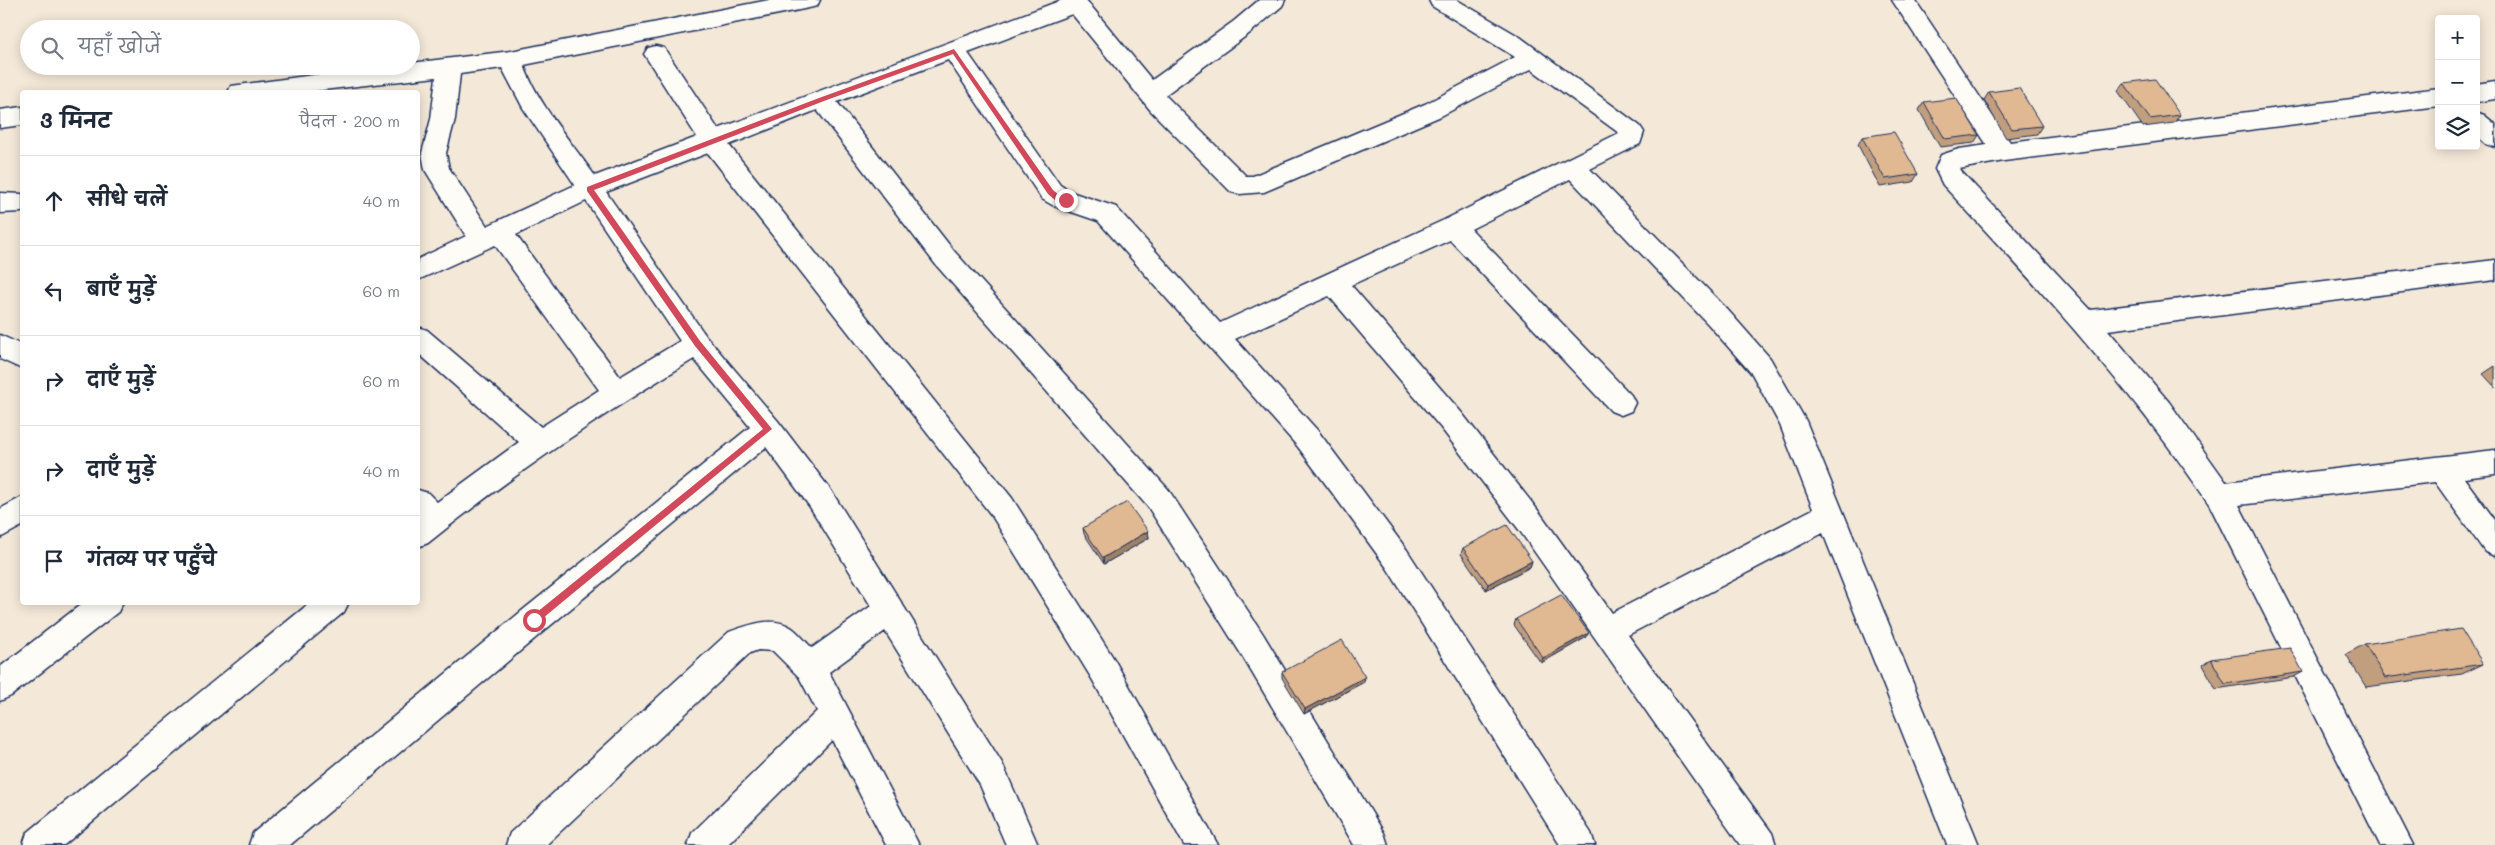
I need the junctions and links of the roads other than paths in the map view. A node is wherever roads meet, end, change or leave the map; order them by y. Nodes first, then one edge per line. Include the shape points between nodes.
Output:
1 (809, 0) edge
2 (1274, 0) edge
3 (1440, 0) edge
4 (1903, 0) edge
5 (1074, 2) edge
6 (954, 51) junction
7 (656, 54) dead end
8 (1533, 58) junction
9 (511, 59) junction
10 (449, 66) junction
11 (420, 74) edge
12 (415, 75) edge
13 (384, 83) edge
14 (343, 86) edge
15 (274, 90) edge
16 (2495, 90) edge
17 (2480, 92) edge
18 (1150, 94) junction
19 (2435, 98) edge
20 (821, 99) junction
21 (20, 116) edge
22 (0, 119) edge
23 (2480, 125) edge
24 (2495, 138) edge
25 (713, 142) junction
26 (2004, 152) junction
27 (1573, 168) junction
28 (589, 189) junction
29 (0, 203) edge
30 (20, 203) edge
31 (1453, 227) junction
32 (491, 236) junction
33 (420, 269) edge
34 (2495, 270) edge
35 (1332, 281) junction
36 (2084, 322) junction
37 (1217, 336) junction
38 (420, 340) edge
39 (697, 344) junction
40 (0, 346) edge
41 (20, 357) edge
42 (616, 392) junction
43 (1621, 403) dead end
44 (768, 429) junction
45 (540, 443) junction
46 (2495, 462) edge
47 (2441, 468) junction
48 (2219, 495) junction
49 (20, 511) edge
50 (1830, 515) junction
51 (423, 518) edge
52 (0, 525) edge
53 (2495, 543) edge
54 (104, 605) edge
55 (330, 605) edge
56 (890, 610) junction
57 (1608, 630) junction
58 (810, 668) junction
59 (0, 686) edge
60 (835, 715) junction
61 (39, 845) edge
62 (265, 845) edge
63 (522, 845) edge
64 (704, 845) edge
65 (904, 845) edge
66 (1022, 845) edge
67 (1202, 845) edge
68 (1372, 845) edge
69 (1578, 845) edge
70 (1760, 845) edge
71 (1963, 845) edge
72 (2397, 845) edge

1 - 9 street
2 - 18 street
3 - 8 street
4 - 26 street
5 - 6 street
5 - 18 street
6 - 20 street
6 - 37 street via 1050,192 1057,198 1108,214
7 - 25 street
8 - 18 street via 1414,118 1248,186 1236,182
8 - 27 street via 1632,132 1627,142
9 - 10 street
9 - 28 street via 531,102
10 - 11 street
10 - 32 street via 443,119 434,153 437,170
12 - 13 street
13 - 14 street
14 - 15 street
16 - 17 street
19 - 26 street
20 - 25 street
20 - 68 street via 945,258 1158,498 1252,644
21 - 22 street
23 - 24 street
25 - 28 street
25 - 67 street via 1002,507 1103,669
26 - 36 street via 1959,158 1950,162 1947,169
27 - 31 street
27 - 50 street via 1717,316 1761,366 1792,421
28 - 32 street
28 - 39 street
29 - 30 street
31 - 35 street
31 - 43 street
32 - 33 street
32 - 42 street
34 - 36 street
35 - 37 street
35 - 57 street via 1451,420
36 - 48 street via 2187,446
37 - 69 street via 1308,439 1397,559
38 - 45 street
39 - 42 street
39 - 44 street
40 - 41 street
42 - 45 street
44 - 56 street via 820,498
44 - 62 street
45 - 51 street
46 - 47 street
47 - 48 street
47 - 53 street
48 - 72 street
49 - 52 street
50 - 57 street
50 - 71 street
54 - 59 street
55 - 61 street
56 - 58 street
56 - 66 street via 991,774
57 - 70 street
58 - 60 street
58 - 63 street via 780,637 758,636 740,642
60 - 64 street
60 - 65 street

